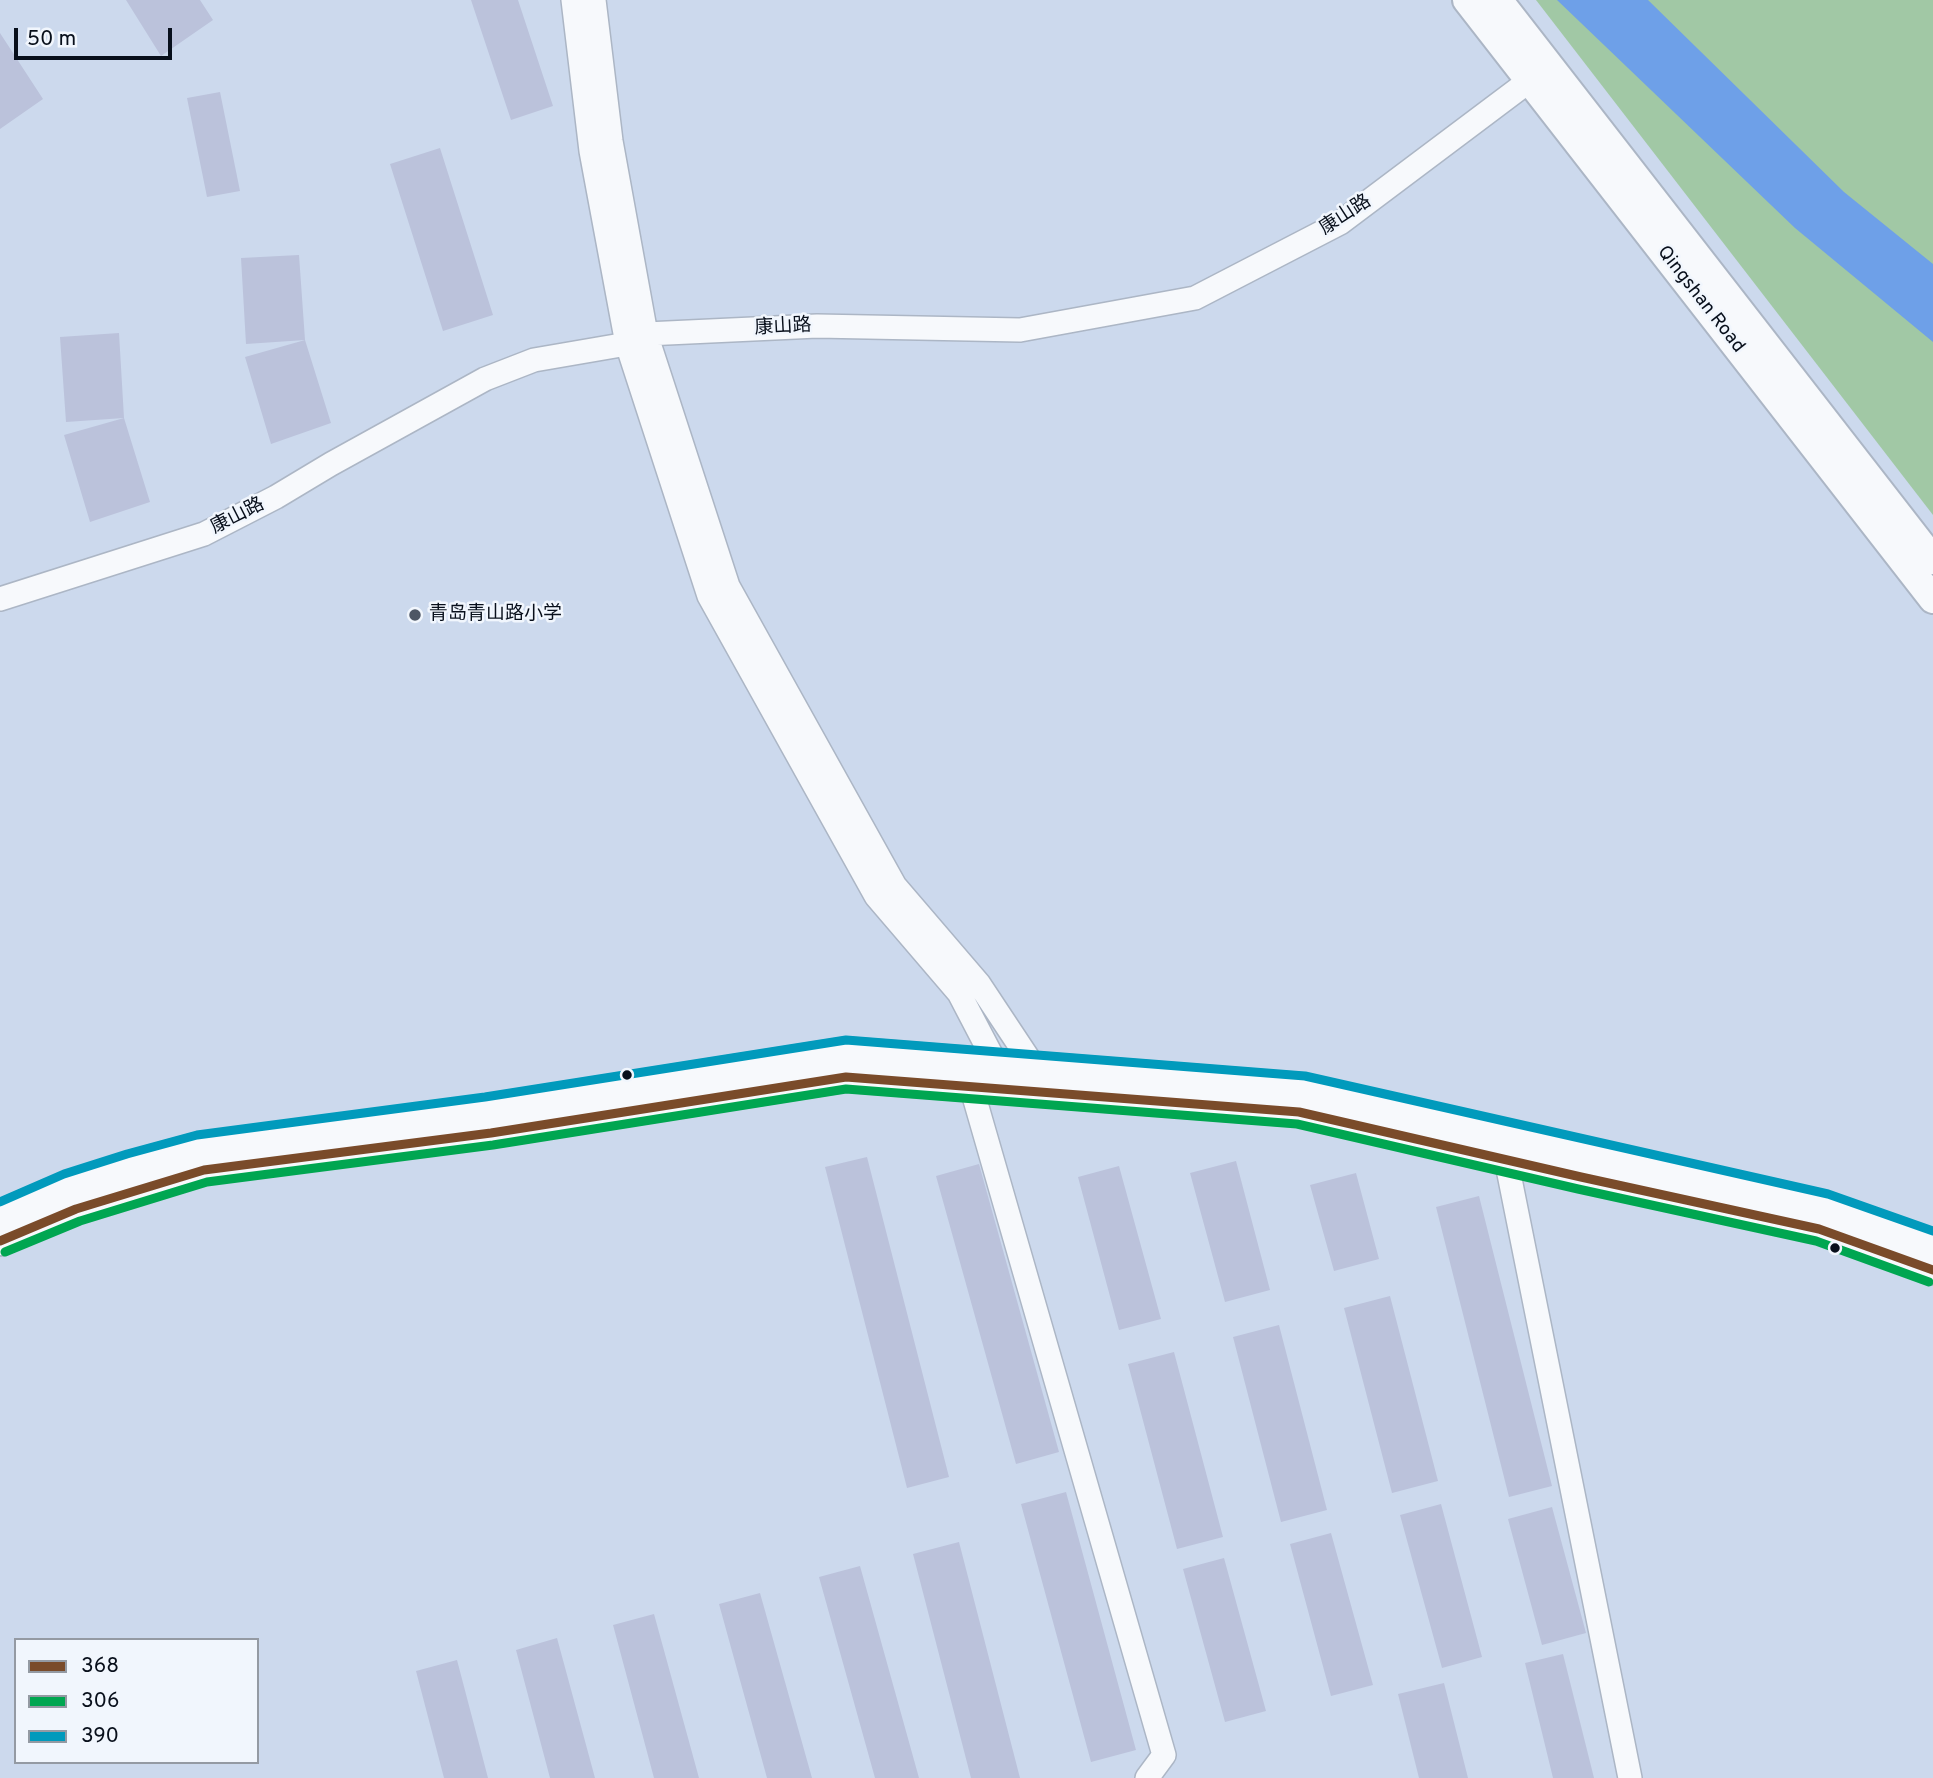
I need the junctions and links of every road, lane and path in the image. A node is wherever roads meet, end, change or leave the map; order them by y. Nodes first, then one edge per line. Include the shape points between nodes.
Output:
1 (573, 0) edge
2 (594, 0) edge
3 (1468, 0) edge
4 (1498, 0) edge
5 (1540, 73) junction
6 (636, 339) junction
7 (1933, 560) edge
8 (1933, 599) edge
9 (0, 600) edge
10 (999, 1076) junction
11 (1034, 1079) junction
12 (971, 1086) junction
13 (1506, 1159) junction
14 (0, 1215) edge
15 (0, 1241) edge
16 (1933, 1244) edge
17 (1933, 1270) edge
18 (1147, 1778) edge
19 (1630, 1778) edge

1 - 6 street via 591,151
2 - 6 street
3 - 5 main road, Qingshan Road
4 - 5 main road, Qingshan Road
5 - 6 street, 康山路 via 1340,223 1195,298 1020,330 817,326
5 - 7 main road, Qingshan Road
5 - 8 main road, Qingshan Road
6 - 9 street, 康山路 via 534,360 485,379 204,534
6 - 10 street via 709,596 876,896 959,993
6 - 11 street via 728,586 895,886 979,984
10 - 11 main road
10 - 12 main road
10 - 14 main road via 846,1052 487,1109 199,1147 68,1186
11 - 13 main road via 1298,1112
11 - 16 main road via 1302,1088 1825,1206
12 - 15 main road via 846,1077 491,1133 204,1170 76,1209
12 - 18 street via 1164,1755
13 - 17 main road via 1819,1228
13 - 19 street

